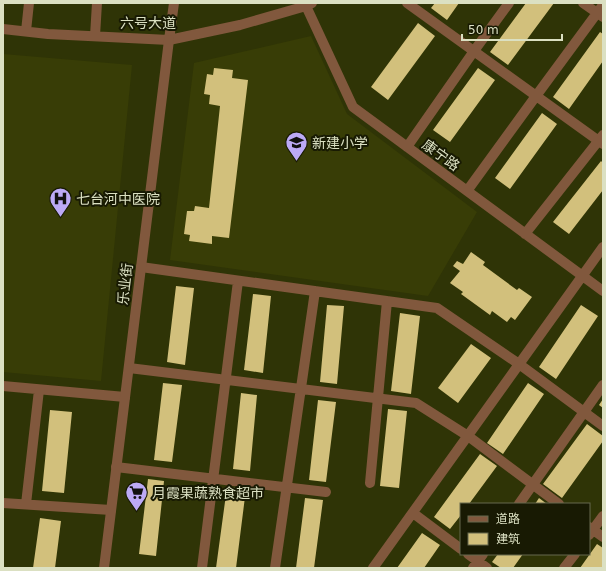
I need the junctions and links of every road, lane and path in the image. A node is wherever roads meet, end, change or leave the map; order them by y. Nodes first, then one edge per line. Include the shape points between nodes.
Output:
1 (29, 3) edge
2 (97, 3) edge
3 (174, 3) edge
4 (407, 3) edge
5 (509, 3) edge
6 (583, 3) edge
7 (309, 4) edge
8 (601, 12) edge
9 (3, 29) edge
10 (26, 31) junction
11 (95, 36) junction
12 (169, 40) junction
13 (474, 51) junction
14 (536, 96) junction
15 (602, 140) edge
16 (407, 147) junction
17 (467, 191) junction
18 (525, 234) junction
19 (603, 247) edge
20 (141, 267) junction
21 (582, 276) junction
22 (238, 281) junction
23 (315, 291) junction
24 (603, 291) edge
25 (387, 301) junction
26 (519, 364) junction
27 (129, 368) junction
28 (226, 380) junction
29 (603, 385) edge
30 (3, 386) edge
31 (300, 389) junction
32 (39, 390) junction
33 (125, 397) junction
34 (378, 398) junction
35 (584, 412) junction
36 (603, 426) edge
37 (468, 436) junction
38 (116, 467) junction
39 (213, 478) junction
40 (370, 483) dead end
41 (533, 485) junction
42 (286, 487) junction
43 (326, 492) dead end
44 (3, 503) edge
45 (520, 503) edge
46 (558, 503) edge
47 (26, 504) junction
48 (111, 510) junction
49 (413, 513) junction
50 (603, 516) edge
51 (590, 530) edge
52 (603, 537) edge
53 (460, 548) edge
54 (469, 555) edge
55 (574, 555) edge
56 (478, 561) edge
57 (104, 568) edge
58 (202, 568) edge
59 (275, 568) edge
60 (373, 568) edge
61 (487, 568) edge
62 (564, 568) edge

1 - 10 street
2 - 11 street
3 - 12 street, 乐业街
4 - 13 street
5 - 13 street
6 - 8 street
7 - 12 street, 六号大道 via 240,25
7 - 16 street, 康宁路 via 353,107
8 - 14 street
9 - 10 street, 六号大道
10 - 11 street, 六号大道
11 - 12 street, 六号大道
12 - 20 street, 乐业街
13 - 14 street
13 - 16 street
14 - 15 street
14 - 17 street
15 - 18 street
16 - 17 street, 康宁路
17 - 18 street, 康宁路
18 - 21 street, 康宁路
19 - 21 street
20 - 22 street
20 - 27 street, 乐业街
21 - 24 street, 康宁路
21 - 26 street
22 - 23 street
22 - 28 street
23 - 25 street
23 - 31 street
25 - 26 street via 437,308
25 - 34 street
26 - 35 street
26 - 37 street
27 - 28 street
27 - 33 street, 乐业街
28 - 31 street
28 - 39 street
29 - 35 street
30 - 32 street
31 - 34 street
31 - 42 street
32 - 33 street
32 - 47 street
33 - 38 street, 乐业街
34 - 37 street via 416,403
34 - 40 street
35 - 36 street
35 - 41 street
37 - 41 street
37 - 49 street
38 - 39 street
38 - 48 street, 乐业街
39 - 42 street
39 - 58 street
41 - 45 street
41 - 46 street
42 - 43 street
42 - 59 street
44 - 47 street
47 - 48 street
48 - 57 street, 乐业街
49 - 53 street
49 - 60 street
50 - 51 street
51 - 52 street
54 - 56 street
55 - 62 street
56 - 61 street

